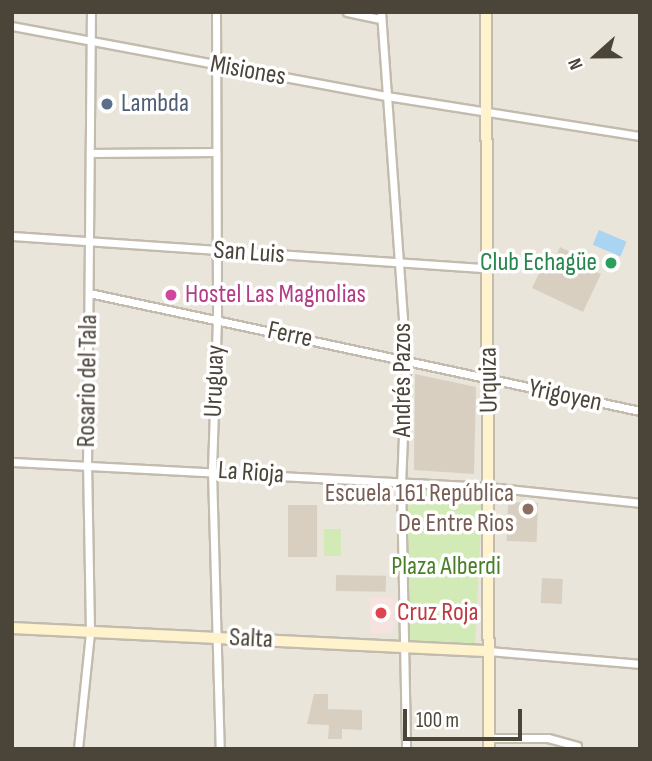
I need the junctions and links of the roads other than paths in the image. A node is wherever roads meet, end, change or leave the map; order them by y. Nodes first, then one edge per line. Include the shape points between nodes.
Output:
1 (91, 12) edge
2 (216, 12) edge
3 (347, 12) edge
4 (486, 12) edge
5 (381, 16) edge
6 (12, 26) edge
7 (91, 41) junction
8 (214, 65) junction
9 (387, 96) junction
10 (484, 110) junction
11 (640, 136) edge
12 (215, 152) junction
13 (92, 153) junction
14 (12, 236) edge
15 (90, 242) junction
16 (216, 250) junction
17 (399, 263) junction
18 (486, 268) junction
19 (89, 293) junction
20 (217, 319) junction
21 (406, 361) junction
22 (490, 380) junction
23 (640, 411) edge
24 (12, 462) edge
25 (86, 467) junction
26 (212, 471) junction
27 (401, 483) junction
28 (489, 488) junction
29 (640, 503) edge
30 (12, 628) edge
31 (90, 632) junction
32 (219, 638) junction
33 (406, 646) junction
34 (489, 651) junction
35 (640, 664) edge
36 (489, 743) edge
37 (577, 746) dead end
38 (79, 749) edge
39 (220, 749) edge
40 (406, 749) edge

1 - 7 street, Rosario del Tala
2 - 8 street, Uruguay
3 - 5 street
4 - 10 street, Urquiza
5 - 9 street, Andrés Pazos
6 - 7 street, Misiones
7 - 8 street, Misiones
7 - 13 street, Rosario del Tala
8 - 9 street, Misiones
8 - 12 street, Uruguay
9 - 10 street, Misiones
9 - 17 street, Andrés Pazos
10 - 11 street, Misiones
10 - 18 street, Urquiza
12 - 13 street
12 - 16 street, Uruguay
13 - 15 street, Rosario del Tala
14 - 15 street, San Luis
15 - 16 street, San Luis
15 - 19 street, Rosario del Tala
16 - 17 street, San Luis
16 - 20 street, Uruguay
17 - 18 street, San Luis
17 - 21 street, Andrés Pazos
18 - 22 street, Urquiza
19 - 20 street, Ferre
19 - 25 street, Rosario del Tala
20 - 21 street, Ferre
20 - 26 street, Uruguay
21 - 22 street, Ferre
21 - 27 street, Andrés Pazos
22 - 23 street, Yrigoyen
22 - 28 street, Urquiza
24 - 25 street, La Rioja
25 - 26 street, La Rioja
25 - 31 street, Rosario del Tala
26 - 27 street, La Rioja
26 - 32 street, Uruguay
27 - 28 street, La Rioja
27 - 33 street, Andrés Pazos
28 - 29 street, La Rioja
28 - 34 street, Urquiza
30 - 31 street, Salta
31 - 32 street, Salta
31 - 38 street, Rosario del Tala
32 - 33 street, Salta
32 - 39 street, Uruguay
33 - 34 street, Salta
33 - 40 street, Andrés Pazos
34 - 35 street
34 - 36 street, Urquiza
36 - 37 street via 548,738

